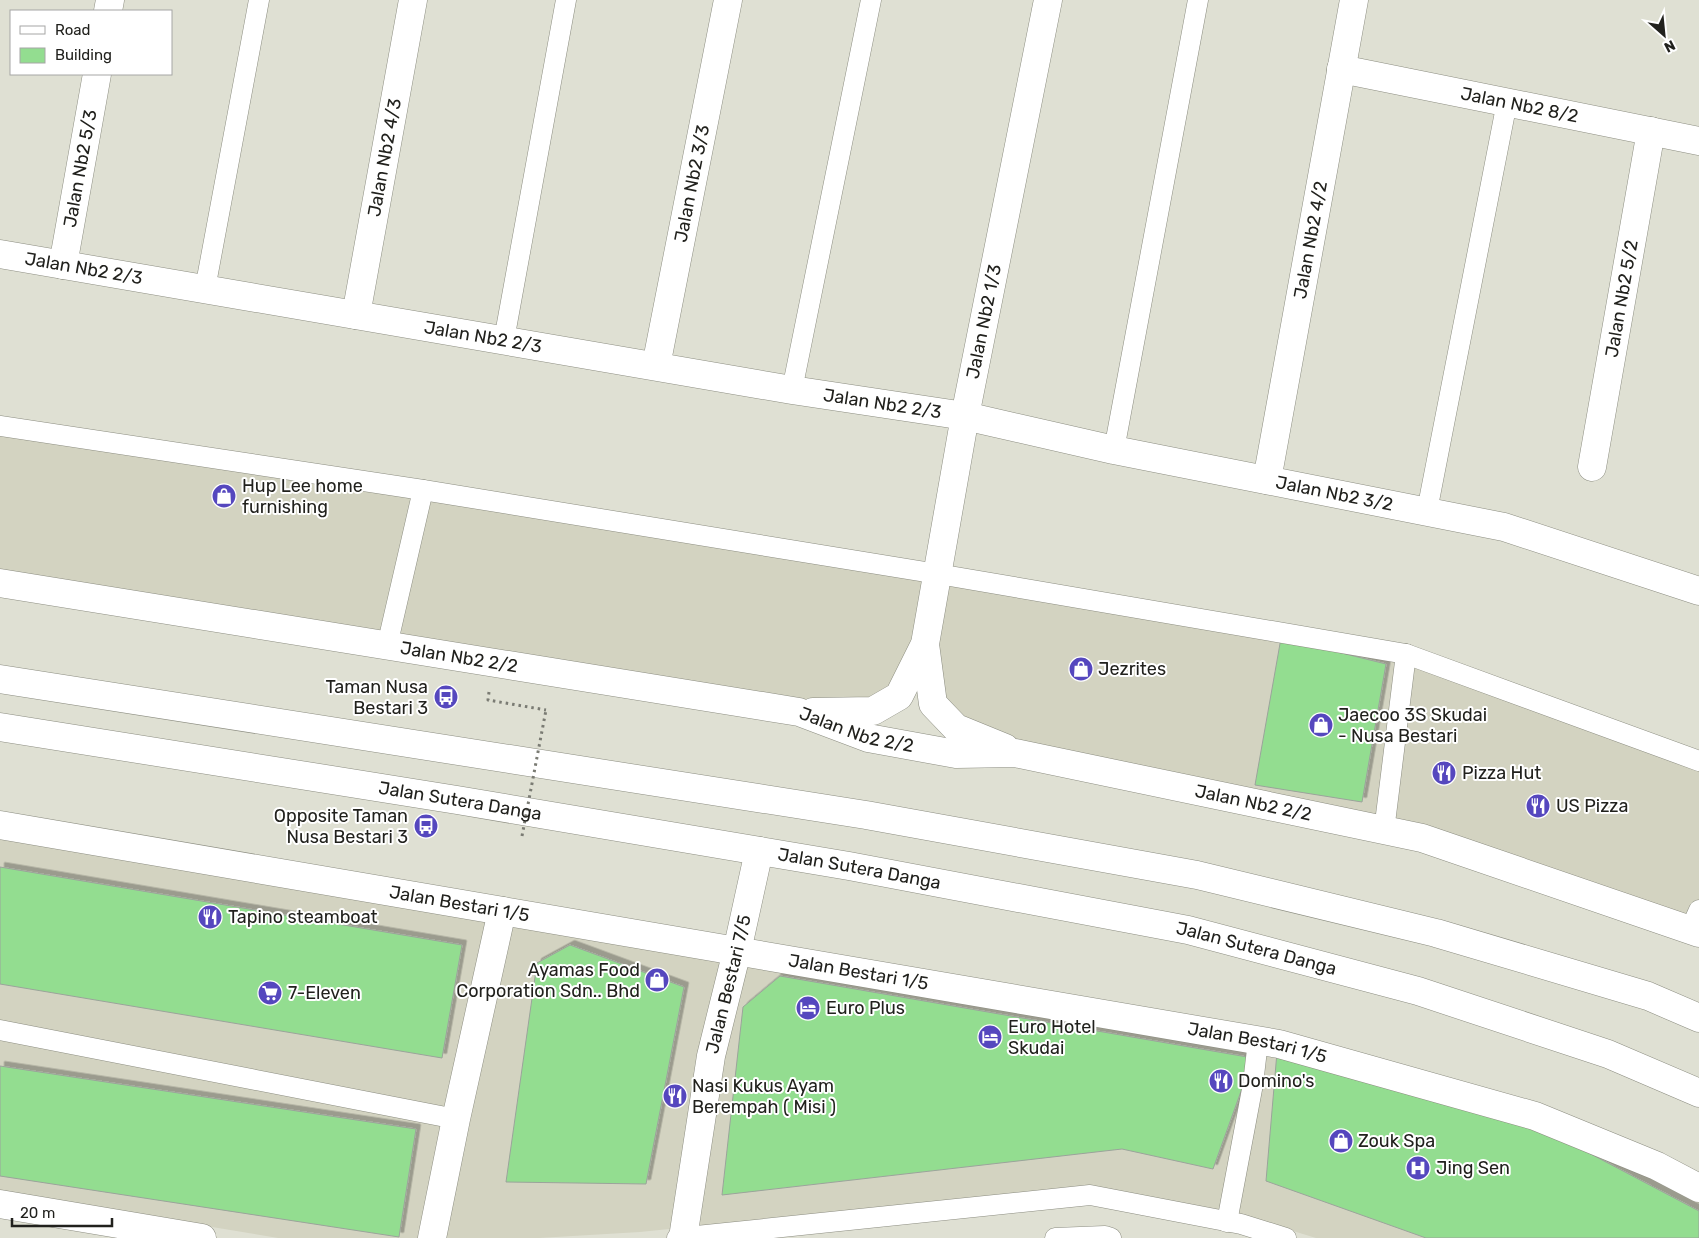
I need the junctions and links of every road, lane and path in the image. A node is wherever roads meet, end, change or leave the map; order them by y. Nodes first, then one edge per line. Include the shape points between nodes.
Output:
1 (259, 0) edge
2 (413, 0) edge
3 (566, 0) edge
4 (728, 0) edge
5 (871, 0) edge
6 (1048, 0) edge
7 (1198, 0) edge
8 (1354, 0) edge
9 (1341, 69) junction
10 (97, 75) edge
11 (1507, 102) junction
12 (1651, 131) junction
13 (1699, 140) edge
14 (0, 254) edge
15 (63, 265) junction
16 (205, 289) junction
17 (356, 315) junction
18 (504, 340) junction
19 (656, 366) junction
20 (792, 390) junction
21 (965, 416) junction
22 (0, 426) edge
23 (1114, 450) junction
24 (1592, 467) dead end
25 (1268, 480) junction
26 (423, 490) junction
27 (1427, 511) junction
28 (938, 574) junction
29 (0, 582) edge
30 (1699, 591) edge
31 (925, 644) junction
32 (388, 646) junction
33 (1406, 654) junction
34 (0, 679) edge
35 (488, 700) dead end
36 (799, 712) junction
37 (0, 727) edge
38 (1015, 752) junction
39 (1699, 761) edge
40 (0, 825) edge
41 (1384, 830) junction
42 (522, 836) dead end
43 (759, 851) junction
44 (502, 911) junction
45 (1696, 924) edge
46 (737, 951) junction
47 (1699, 1018) edge
48 (0, 1030) edge
49 (1258, 1041) junction
50 (1699, 1094) edge
51 (456, 1119) junction
52 (1699, 1188) edge
53 (0, 1204) edge
54 (1227, 1222) junction
55 (202, 1238) edge
56 (432, 1238) edge
57 (677, 1238) edge
58 (683, 1238) edge
59 (1055, 1238) edge
60 (1110, 1238) edge
61 (1286, 1238) edge

1 - 16 lane
2 - 17 street, Jalan Nb2 4/3
3 - 18 lane
4 - 19 street, Jalan Nb2 3/3
5 - 20 lane
6 - 21 street, Jalan Nb2 1/3
7 - 23 lane
8 - 9 street, Jalan Nb2 4/2
9 - 11 street, Jalan Nb2 8/2
9 - 25 street, Jalan Nb2 4/2
10 - 15 street, Jalan Nb2 5/3
11 - 12 street, Jalan Nb2 8/2
11 - 27 lane
12 - 13 street, Jalan Nb2 8/2
12 - 24 street, Jalan Nb2 5/2
14 - 15 street, Jalan Nb2 2/3
15 - 16 street, Jalan Nb2 2/3
16 - 17 street, Jalan Nb2 2/3
17 - 18 street, Jalan Nb2 2/3
18 - 19 street, Jalan Nb2 2/3
19 - 20 street, Jalan Nb2 2/3
20 - 21 street, Jalan Nb2 2/3
21 - 23 street, Jalan Nb2 3/2
21 - 28 street, Jalan Nb2 1/3
22 - 26 lane
23 - 25 street, Jalan Nb2 3/2
25 - 27 street, Jalan Nb2 3/2
26 - 28 lane
26 - 32 lane
27 - 30 street, Jalan Nb2 3/2 via 1504,527
28 - 31 street, Jalan Nb2 1/3
28 - 33 lane
29 - 32 street, Jalan Nb2 2/2
31 - 36 street, Jalan Nb2 1/3 via 899,696 873,710
31 - 38 street, Jalan Nb2 1/3 via 933,704 956,728
32 - 36 street, Jalan Nb2 2/2
33 - 39 lane
33 - 41 lane
34 - 47 street via 866,814 1197,875 1436,933 1648,996
35 - 42 path, bridge via 546,710
36 - 38 street, Jalan Nb2 2/2 via 878,740 956,754
37 - 43 street, Jalan Sutera Danga
38 - 41 street, Jalan Nb2 2/2
40 - 44 street, Jalan Bestari 1/5
41 - 45 street, Jalan Nb2 2/2 via 1422,838
43 - 46 street, Jalan Bestari 7/5
43 - 50 street, Jalan Sutera Danga via 1188,930 1418,991 1608,1054
44 - 46 street, Jalan Bestari 1/5
44 - 51 street
46 - 49 street, Jalan Bestari 1/5
46 - 58 street, Jalan Bestari 7/5 via 711,1056
48 - 51 lane
49 - 52 street, Jalan Bestari 1/5 via 1279,1044 1535,1116 1658,1166
49 - 54 lane
51 - 56 street
53 - 55 street
54 - 58 lane via 1090,1195
54 - 61 lane
57 - 58 lane
59 - 60 lane

